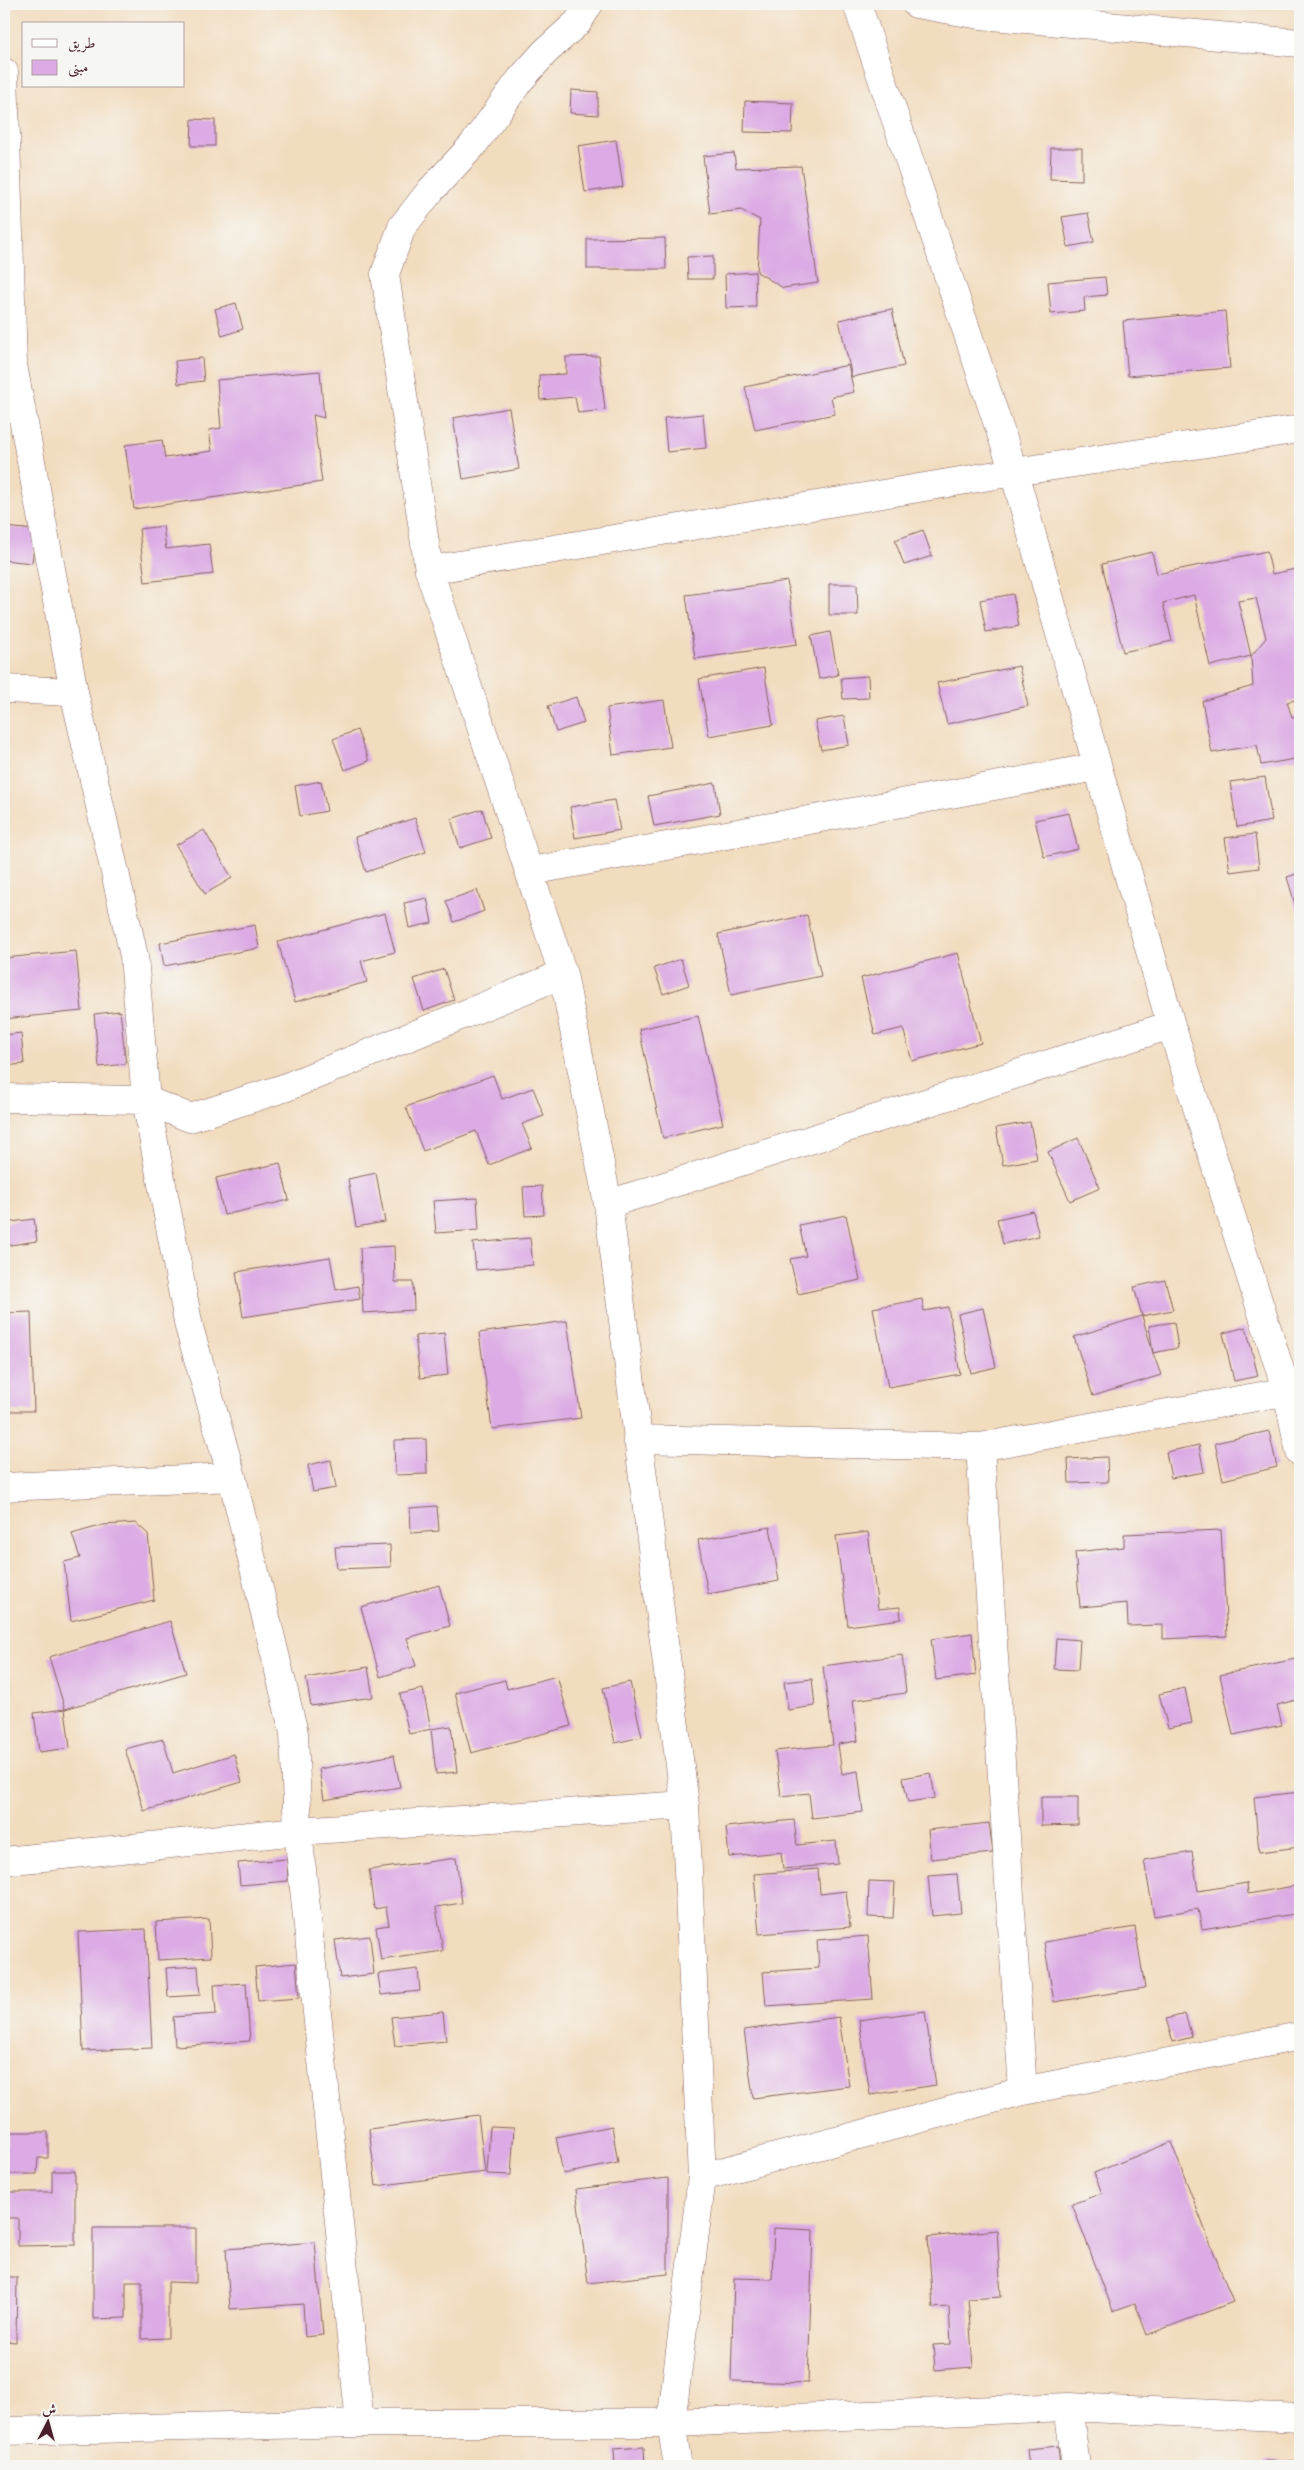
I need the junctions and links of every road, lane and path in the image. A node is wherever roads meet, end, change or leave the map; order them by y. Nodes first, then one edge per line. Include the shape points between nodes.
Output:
1 (588, 4) edge
2 (857, 4) edge
3 (916, 4) edge
4 (1300, 43) edge
5 (4, 72) edge
6 (8, 365) edge
7 (1300, 429) edge
8 (1014, 472) junction
9 (429, 570) junction
10 (4, 689) edge
11 (74, 692) junction
12 (1097, 767) junction
13 (531, 871) junction
14 (563, 974) junction
15 (1171, 1025) junction
16 (4, 1098) edge
17 (146, 1100) junction
18 (608, 1204) junction
19 (1293, 1391) edge
20 (637, 1439) junction
21 (980, 1447) junction
22 (1300, 1452) edge
23 (232, 1477) junction
24 (4, 1487) edge
25 (685, 1805) junction
26 (298, 1831) junction
27 (4, 1861) edge
28 (1300, 2036) edge
29 (1023, 2092) junction
30 (702, 2177) junction
31 (1068, 2407) junction
32 (1300, 2418) edge
33 (671, 2423) junction
34 (360, 2424) junction
35 (4, 2431) edge
36 (678, 2466) edge
37 (1076, 2466) edge

1 - 9 street via 578,22 520,80 473,145 402,227 385,274
2 - 8 street
3 - 4 street via 980,15
5 - 6 street
6 - 11 street
7 - 8 street
8 - 9 street
8 - 12 street
9 - 13 street
10 - 11 street
11 - 17 street via 134,956
12 - 13 street
12 - 15 street
13 - 14 street
14 - 17 street via 284,1088 190,1118
14 - 18 street
15 - 18 street
15 - 19 street
16 - 17 street
17 - 23 street via 190,1327
18 - 20 street
19 - 21 street
19 - 22 street
20 - 21 street
20 - 25 street
21 - 29 street
23 - 24 street
23 - 26 street via 294,1733
25 - 26 street
25 - 30 street
26 - 27 street
26 - 34 street
28 - 29 street
29 - 30 street
30 - 33 street
31 - 32 street
31 - 33 street
31 - 37 street
33 - 34 street
33 - 36 street
34 - 35 street

